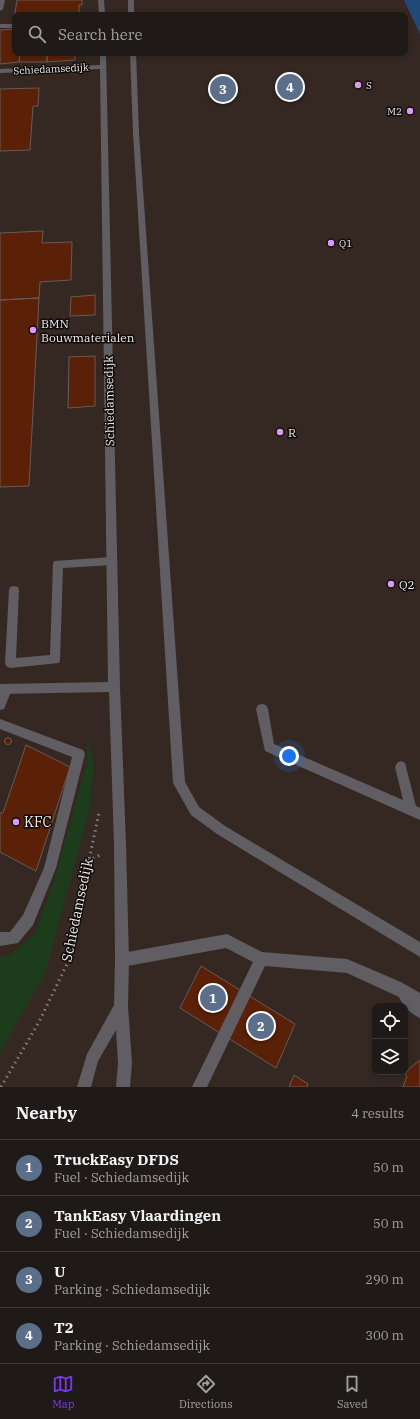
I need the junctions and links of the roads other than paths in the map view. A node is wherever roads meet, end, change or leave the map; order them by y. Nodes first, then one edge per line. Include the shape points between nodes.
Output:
1 (2, 0) edge
2 (101, 0) edge
3 (131, 0) edge
4 (0, 10) edge
5 (102, 12) edge
6 (131, 12) edge
7 (0, 26) edge
8 (12, 26) edge
9 (103, 56) edge
10 (133, 56) edge
11 (103, 67) junction
12 (0, 71) edge
13 (112, 561) junction
14 (14, 590) dead end
15 (114, 687) junction
16 (3, 689) edge
17 (0, 705) edge
18 (262, 709) dead end
19 (0, 724) edge
20 (401, 767) dead end
21 (415, 812) edge
22 (0, 939) edge
23 (420, 950) edge
24 (261, 959) junction
25 (122, 960) junction
26 (396, 987) junction
27 (420, 1001) edge
28 (120, 1006) junction
29 (420, 1011) edge
30 (84, 1087) edge
31 (123, 1087) edge
32 (199, 1087) edge

1 - 4 street
2 - 5 street
3 - 6 street
7 - 8 street
9 - 11 street, Schiedamsedijk
10 - 23 street via 178,783 195,811 221,830
11 - 12 street, Schiedamsedijk
11 - 13 street, Schiedamsedijk
13 - 14 street via 58,564 55,660 10,663
13 - 15 street, Schiedamsedijk
15 - 16 street
15 - 25 street, Schiedamsedijk
16 - 17 street
18 - 21 street via 269,747
19 - 22 street via 80,754 50,868 28,920 13,938
20 - 21 street
24 - 25 street via 227,942
24 - 26 street via 347,966
24 - 32 street
25 - 28 street, Schiedamsedijk
26 - 27 street
26 - 29 street
28 - 30 street, Schiedamsedijk via 92,1059
28 - 31 street, Schiedamsedijk via 125,1062

